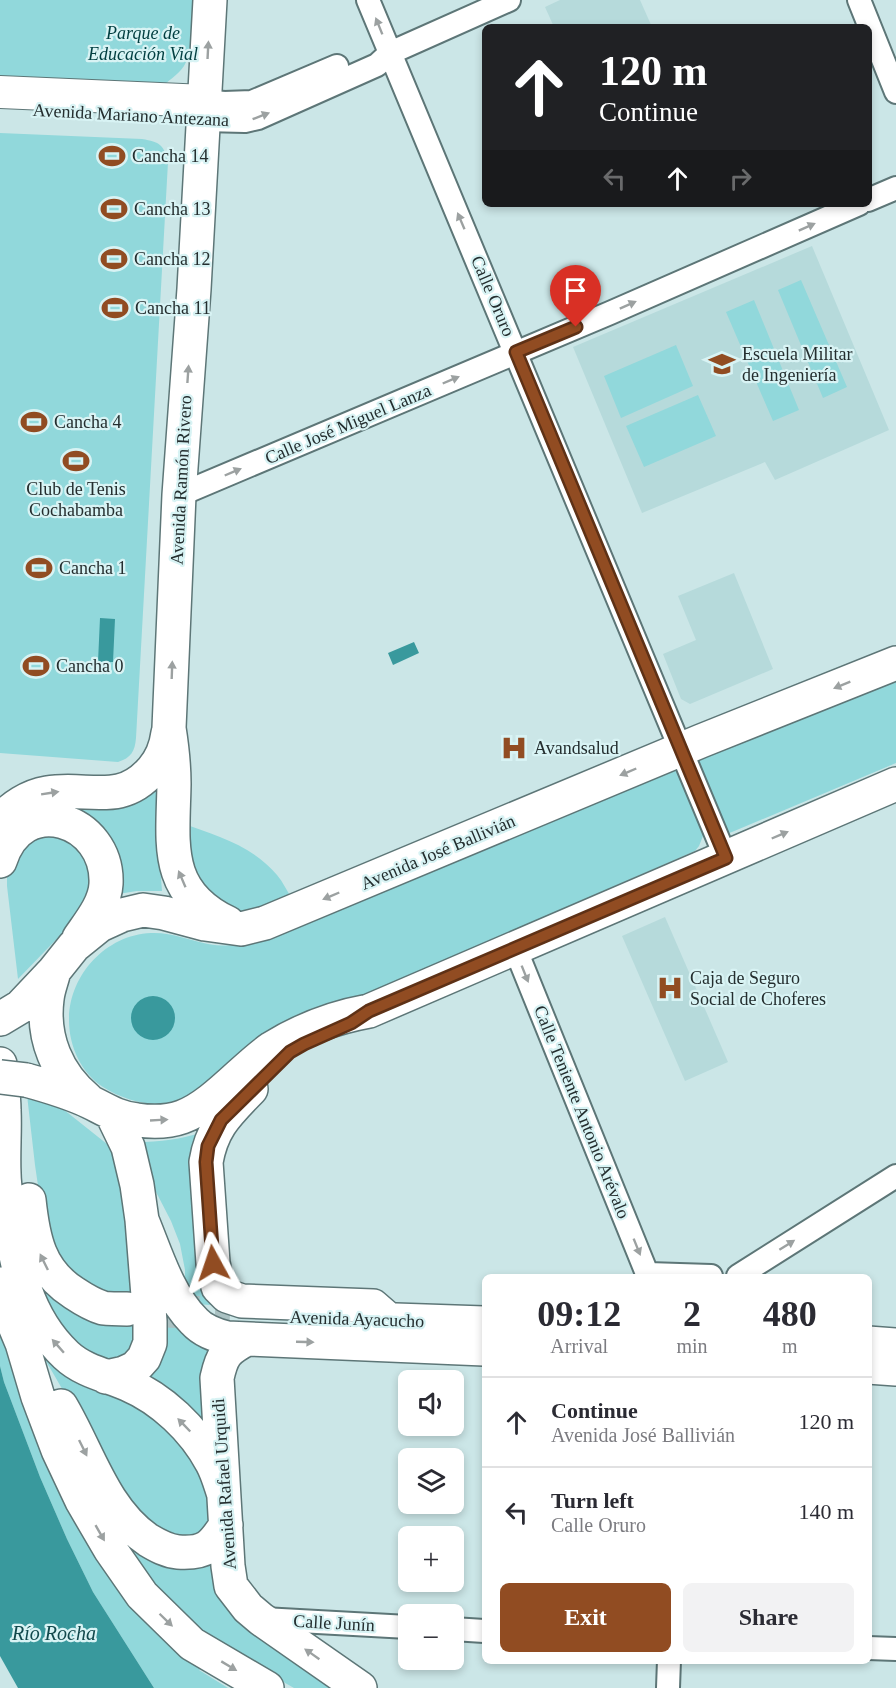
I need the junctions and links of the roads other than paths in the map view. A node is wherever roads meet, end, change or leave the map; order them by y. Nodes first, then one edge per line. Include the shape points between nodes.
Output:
1 (210, 0) edge
2 (368, 0) edge
3 (509, 0) edge
4 (859, 0) edge
5 (869, 24) edge
6 (872, 32) edge
7 (390, 53) junction
8 (0, 92) edge
9 (896, 92) edge
10 (0, 108) edge
11 (205, 110) junction
12 (896, 188) edge
13 (872, 198) edge
14 (852, 207) edge
15 (516, 352) junction
16 (179, 495) junction
17 (896, 663) edge
18 (169, 728) junction
19 (681, 749) junction
20 (896, 784) edge
21 (0, 821) edge
22 (726, 858) junction
23 (0, 861) edge
24 (241, 929) junction
25 (515, 948) junction
26 (64, 959) junction
27 (369, 1011) junction
28 (10, 1013) edge
29 (8, 1074) edge
30 (101, 1108) junction
31 (4, 1109) junction
32 (896, 1176) edge
33 (142, 1220) junction
34 (648, 1274) edge
35 (741, 1274) edge
36 (0, 1284) edge
37 (127, 1309) dead end
38 (388, 1319) junction
39 (482, 1323) edge
40 (238, 1327) junction
41 (22, 1343) junction
42 (872, 1343) edge
43 (896, 1345) edge
44 (482, 1348) edge
45 (872, 1368) edge
46 (896, 1369) edge
47 (106, 1377) junction
48 (224, 1492) junction
49 (226, 1525) junction
50 (261, 1619) junction
51 (398, 1626) edge
52 (464, 1630) edge
53 (482, 1631) edge
54 (872, 1648) edge
55 (896, 1649) edge
56 (669, 1664) edge
57 (267, 1688) edge
58 (360, 1688) edge
59 (668, 1688) edge

11 -> 1 main road, Avenida Ramón Rivero
7 -> 2 street, Calle Oruro
3 - 7 street, Avenida Mariano Antezana
4 - 5 street
6 - 9 street
7 - 11 street, Avenida Mariano Antezana via 371,52 252,102 224,103
15 -> 7 street, Calle Oruro
8 - 11 main road, Avenida Mariano Antezana
10 - 11 main road, Avenida Mariano Antezana via 160,115
16 -> 11 main road, Avenida Ramón Rivero
12 - 13 street
15 -> 14 street, Calle José Miguel Lanza
16 -> 15 street, Calle José Miguel Lanza
15 - 19 street, Calle Oruro
18 -> 16 main road, Avenida Ramón Rivero
17 -> 19 main road, Avenida José Ballivián
21 -> 18 main road via 25,800 46,793 104,793 133,788 159,762
24 -> 18 main road, Avenida Ramón Rivero via 214,916 197,902 184,886 174,859 174,758
19 - 22 street, Calle Oruro
19 -> 24 main road, Avenida José Ballivián via 287,914
22 -> 20 main road
22 - 25 main road
23 - 26 main road via 11,838 25,825 41,820 56,819 73,825 97,848 105,866 104,892 99,908
24 - 26 main road, Avenida José Ballivián via 143,910 100,925
25 - 27 main road
25 -> 34 street, Calle Teniente Antonio Arévalo
26 - 28 main road, Avenida José Ballivián
26 - 30 main road via 47,997 48,1040 58,1067 74,1089
30 -> 27 main road via 136,1120 182,1118 203,1106 272,1048 343,1016
27 - 38 main road via 290,1052 221,1120 208,1146 206,1180 213,1263 223,1293 242,1301 373,1306
29 - 30 main road via 53,1087
29 - 31 main road
30 - 33 main road via 128,1147
37 -> 31 main road via 104,1308 84,1300 48,1271 36,1246 26,1174
47 -> 31 main road via 88,1371 59,1348 36,1314 23,1285 14,1255 4,1176
35 -> 32 street
33 - 40 main road via 169,1284 194,1322 227,1338
33 - 47 main road via 150,1342 135,1368
36 - 41 main road
38 - 39 main road, Avenida Ayacucho
38 - 40 main road, Avenida Ayacucho
40 -> 44 main road, Avenida Ayacucho
40 - 48 main road, Avenida Rafael Urquidi via 220,1362 217,1378
41 -> 49 main road via 63,1408 118,1512 139,1534 159,1547 190,1553 209,1547
41 -> 57 main road via 58,1450 82,1501 142,1595 192,1644
42 - 43 main road
45 - 46 main road
48 -> 47 main road via 213,1464 176,1417 144,1392
48 - 49 main road, Avenida Rafael Urquidi
49 - 50 main road, Avenida Rafael Urquidi via 231,1586
50 - 51 street, Calle Junín
58 -> 50 main road, Avenida Rafael Urquidi
52 - 53 street
54 - 55 street
56 - 59 street

